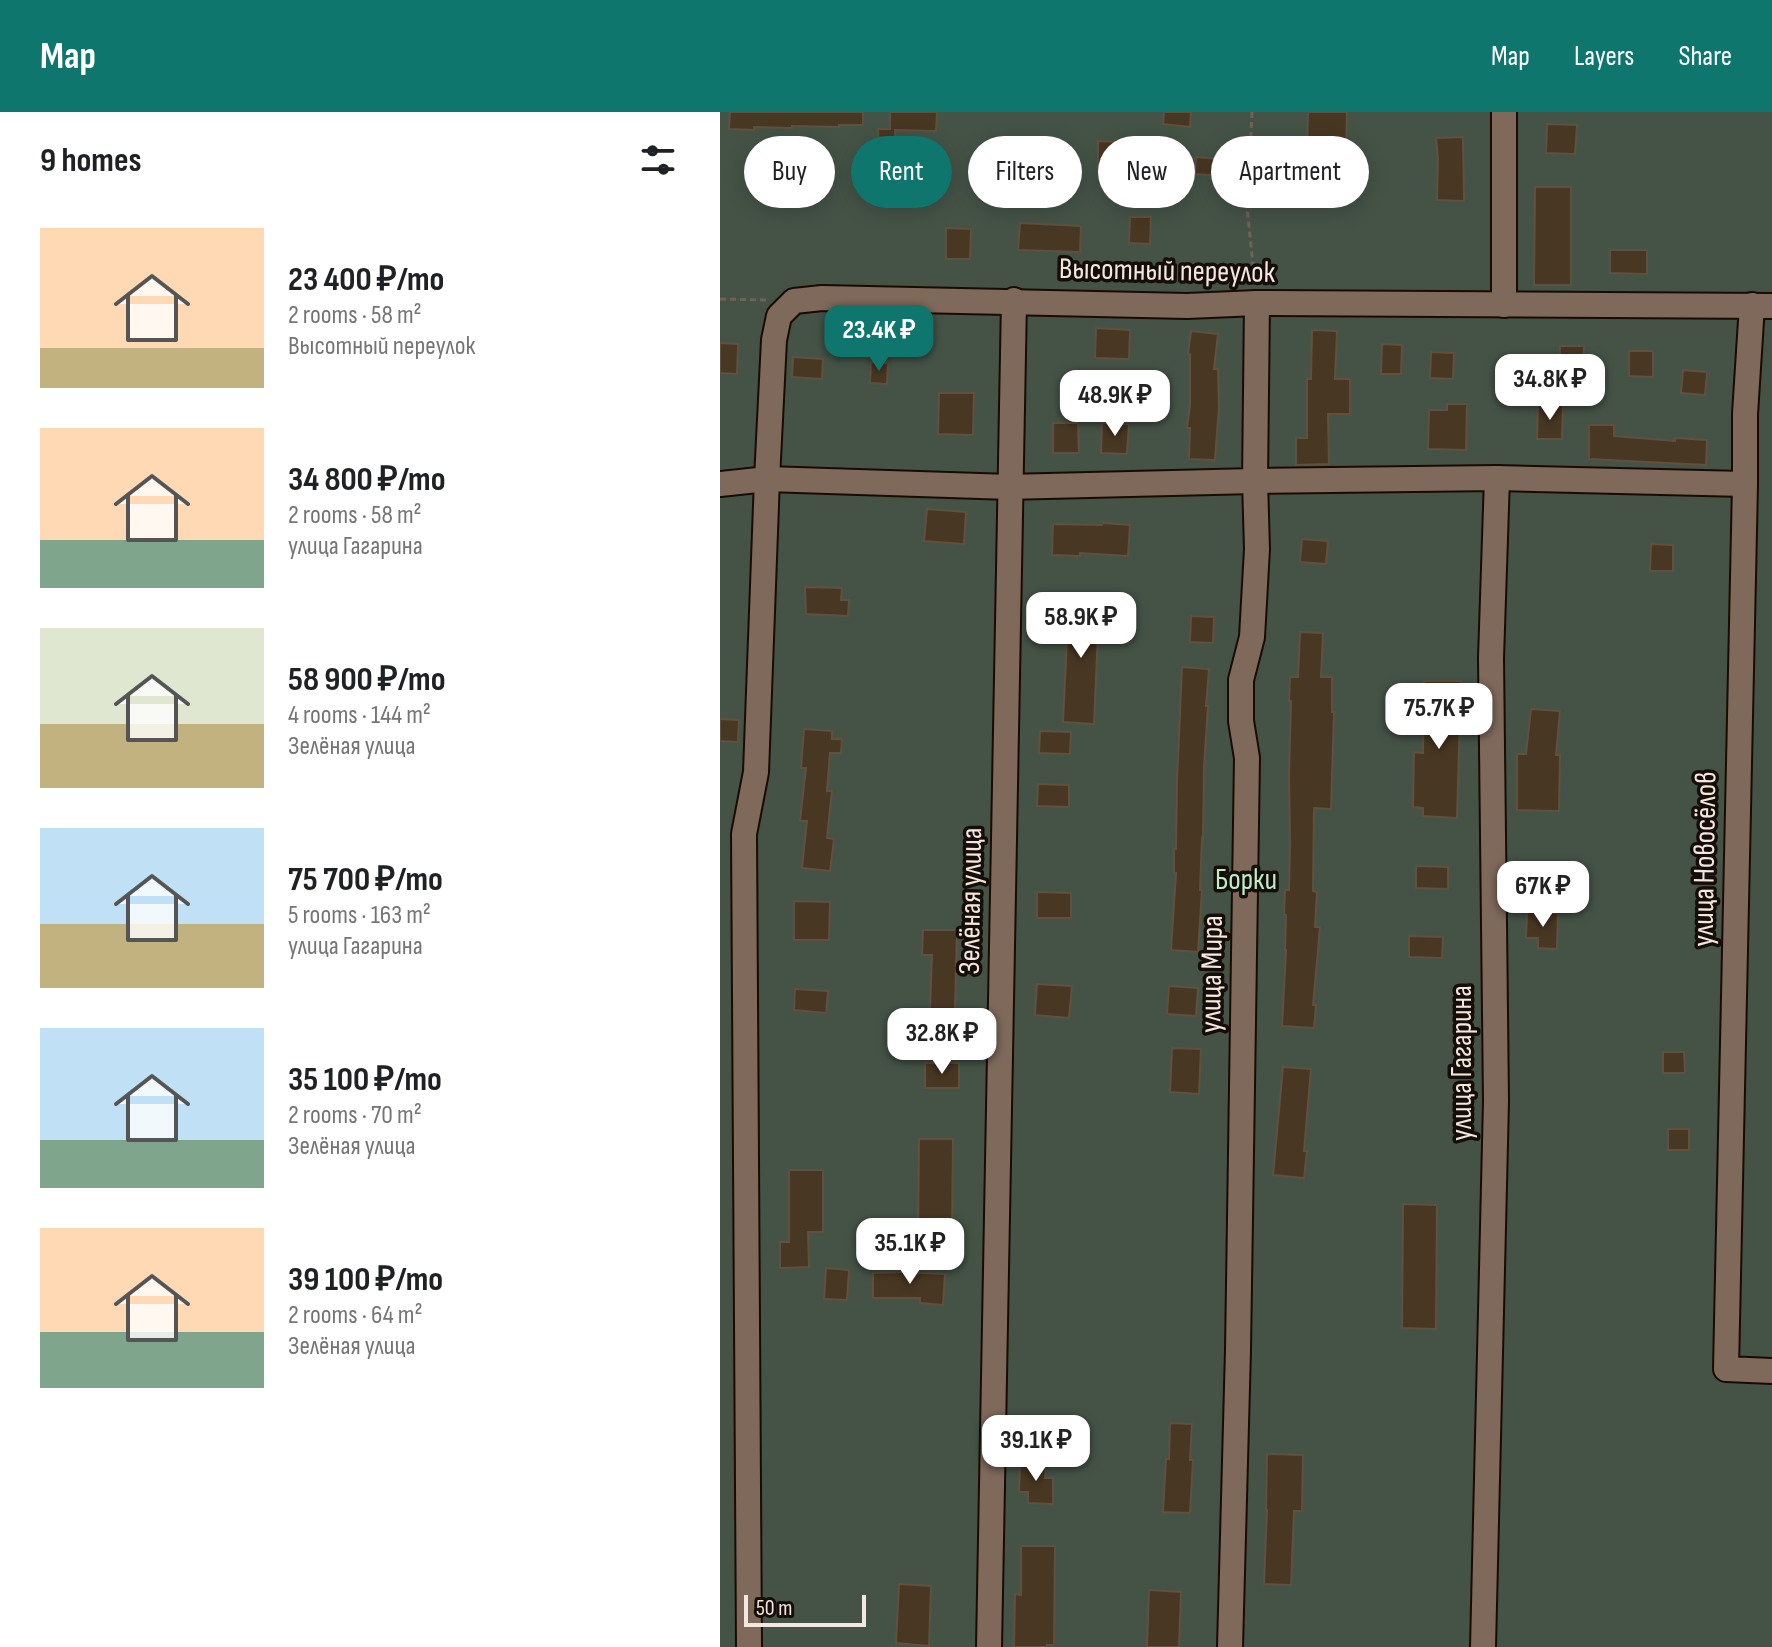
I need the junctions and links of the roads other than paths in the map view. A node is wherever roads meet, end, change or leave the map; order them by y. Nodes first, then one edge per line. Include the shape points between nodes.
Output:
1 (1504, 112) edge
2 (1014, 300) junction
3 (1257, 303) junction
4 (1504, 305) junction
5 (1762, 306) edge
6 (1497, 478) junction
7 (767, 479) junction
8 (1255, 481) junction
9 (720, 484) edge
10 (1745, 484) junction
11 (1010, 487) junction
12 (1772, 1371) edge
13 (749, 1647) edge
14 (989, 1647) edge
15 (1230, 1647) edge
16 (1483, 1647) edge

1 - 4 street
2 - 3 street, Высотный переулок
2 - 7 street, Высотный переулок via 794,301 779,316 774,340
2 - 11 street, Зелёная улица
3 - 4 street, Высотный переулок
3 - 8 street, улица Мира
4 - 5 street, Высотный переулок
5 - 10 street, улица Новосёлов via 1745,414
6 - 8 street
6 - 10 street
6 - 16 street, улица Гагарина via 1491,658 1496,1101
7 - 9 street
7 - 11 street
7 - 13 street via 756,772 744,834
8 - 11 street
8 - 15 street, улица Мира via 1252,637 1241,680 1247,758
10 - 12 street, улица Новосёлов via 1726,1369
11 - 14 street, Зелёная улица

